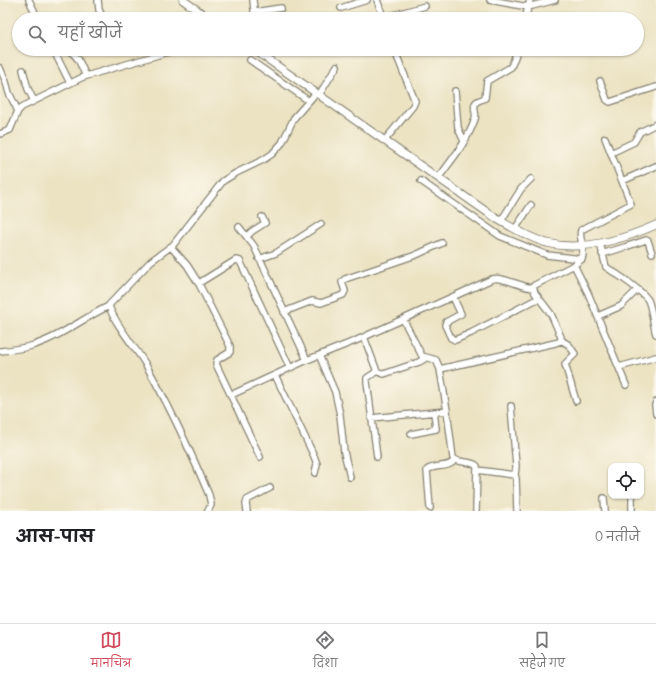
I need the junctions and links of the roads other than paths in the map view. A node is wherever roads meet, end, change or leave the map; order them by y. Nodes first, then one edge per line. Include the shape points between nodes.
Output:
1 (29, 0) edge
2 (98, 0) edge
3 (183, 0) edge
4 (253, 0) edge
5 (367, 0) edge
6 (377, 0) edge
7 (490, 0) edge
8 (530, 0) edge
9 (555, 0) edge
10 (425, 6) dead end
11 (528, 7) junction
12 (282, 8) dead end
13 (341, 8) dead end
14 (35, 12) edge
15 (100, 12) edge
16 (200, 12) edge
17 (254, 12) joint
18 (381, 12) edge
19 (406, 12) edge
20 (527, 12) edge
21 (56, 56) edge
22 (75, 56) edge
23 (154, 56) edge
24 (265, 56) edge
25 (397, 56) edge
26 (515, 56) edge
27 (250, 60) dead end
28 (337, 66) dead end
29 (0, 68) edge
30 (23, 70) dead end
31 (86, 76) junction
32 (600, 81) dead end
33 (70, 83) junction
34 (656, 88) edge
35 (455, 91) dead end
36 (318, 94) junction
37 (34, 101) junction
38 (309, 101) junction
39 (18, 111) junction
40 (656, 124) edge
41 (0, 134) edge
42 (605, 138) dead end
43 (385, 140) junction
44 (464, 141) junction
45 (611, 153) junction
46 (656, 166) edge
47 (439, 177) junction
48 (531, 179) dead end
49 (422, 181) dead end
50 (622, 181) junction
51 (531, 205) dead end
52 (262, 217) dead end
53 (501, 221) junction
54 (321, 224) dead end
55 (656, 225) edge
56 (239, 227) dead end
57 (515, 229) junction
58 (247, 237) junction
59 (442, 243) dead end
60 (171, 247) junction
61 (601, 248) junction
62 (583, 251) junction
63 (652, 253) dead end
64 (259, 259) junction
65 (574, 265) junction
66 (199, 283) junction
67 (533, 288) junction
68 (637, 290) junction
69 (453, 297) junction
70 (539, 298) junction
71 (109, 306) junction
72 (284, 312) junction
73 (598, 316) junction
74 (403, 320) junction
75 (656, 334) edge
76 (364, 337) junction
77 (561, 340) junction
78 (0, 351) edge
79 (319, 355) junction
80 (656, 356) edge
81 (426, 358) junction
82 (307, 360) junction
83 (619, 367) junction
84 (290, 368) junction
85 (440, 369) junction
86 (376, 371) junction
87 (275, 375) junction
88 (626, 385) dead end
89 (231, 395) junction
90 (576, 402) dead end
91 (656, 402) edge
92 (511, 406) dead end
93 (448, 411) junction
94 (434, 412) junction
95 (656, 414) edge
96 (372, 418) junction
97 (411, 434) dead end
98 (260, 457) dead end
99 (377, 457) dead end
100 (455, 460) junction
101 (477, 470) junction
102 (314, 473) dead end
103 (515, 475) junction
104 (350, 477) dead end
105 (270, 488) dead end
106 (604, 498) dead end
107 (632, 499) edge
108 (430, 508) dead end
109 (209, 511) edge
110 (247, 511) edge
111 (476, 511) edge
112 (517, 511) edge
113 (605, 511) edge
114 (632, 511) edge

1 - 14 street
2 - 15 street
3 - 16 street
4 - 17 street
5 - 13 street
6 - 18 street
7 - 11 street
8 - 11 street
9 - 11 street
10 - 19 street
11 - 20 street
12 - 17 street
21 - 33 street
22 - 31 street
23 - 31 street
24 - 36 street
25 - 43 street via 414,101 413,106
26 - 44 street via 511,67 487,81 484,98 475,102 475,119
27 - 38 street
28 - 36 street
29 - 39 street via 8,93
30 - 37 street
31 - 33 street
32 - 34 street via 610,102
33 - 37 street
35 - 44 street via 458,128
36 - 38 street
36 - 43 street
37 - 39 street
38 - 60 street via 294,118 282,143 272,154 223,181
39 - 41 street via 10,130
40 - 45 street via 640,132 634,142
42 - 45 street
43 - 47 street
44 - 47 street
45 - 50 street
46 - 50 street
47 - 53 street
48 - 53 street via 521,189
49 - 62 street via 500,236 547,255
50 - 62 street via 631,204 581,230
51 - 57 street
52 - 58 street via 265,223
53 - 57 street
54 - 64 street via 276,253
55 - 61 street
56 - 58 street
57 - 62 street via 548,243
58 - 64 street
59 - 72 street via 345,279 342,282 344,295 322,303 312,301
60 - 66 street
60 - 71 street via 151,261
61 - 62 street
61 - 63 street via 625,248 646,240
61 - 68 street via 606,267
62 - 65 street
64 - 72 street
65 - 67 street via 536,283
65 - 73 street
66 - 84 street via 236,260 240,261
66 - 89 street via 231,349 217,360 216,364
67 - 69 street via 497,278
67 - 70 street
68 - 73 street via 621,306
68 - 75 street via 648,302
69 - 70 street via 461,314 445,325 454,340
69 - 74 street
70 - 77 street via 551,314
71 - 78 street via 39,343
71 - 109 street via 146,365 181,429 209,494
72 - 82 street
73 - 83 street
74 - 76 street
74 - 81 street via 420,353
76 - 79 street
76 - 86 street
77 - 85 street
77 - 90 street via 569,345 575,354 565,364
79 - 82 street
79 - 104 street via 335,392
80 - 83 street
81 - 85 street via 436,360
81 - 86 street via 384,374
82 - 84 street
83 - 88 street
84 - 87 street
85 - 93 street
86 - 96 street via 367,380
87 - 89 street
87 - 102 street via 314,456 317,464
89 - 98 street
91 - 95 street
92 - 103 street
93 - 94 street
93 - 100 street via 452,455
94 - 96 street
94 - 97 street via 436,429
96 - 99 street
100 - 101 street via 476,464
100 - 108 street via 450,465 427,470
101 - 103 street
101 - 111 street
103 - 112 street
105 - 110 street via 247,500
106 - 113 street
107 - 114 street

